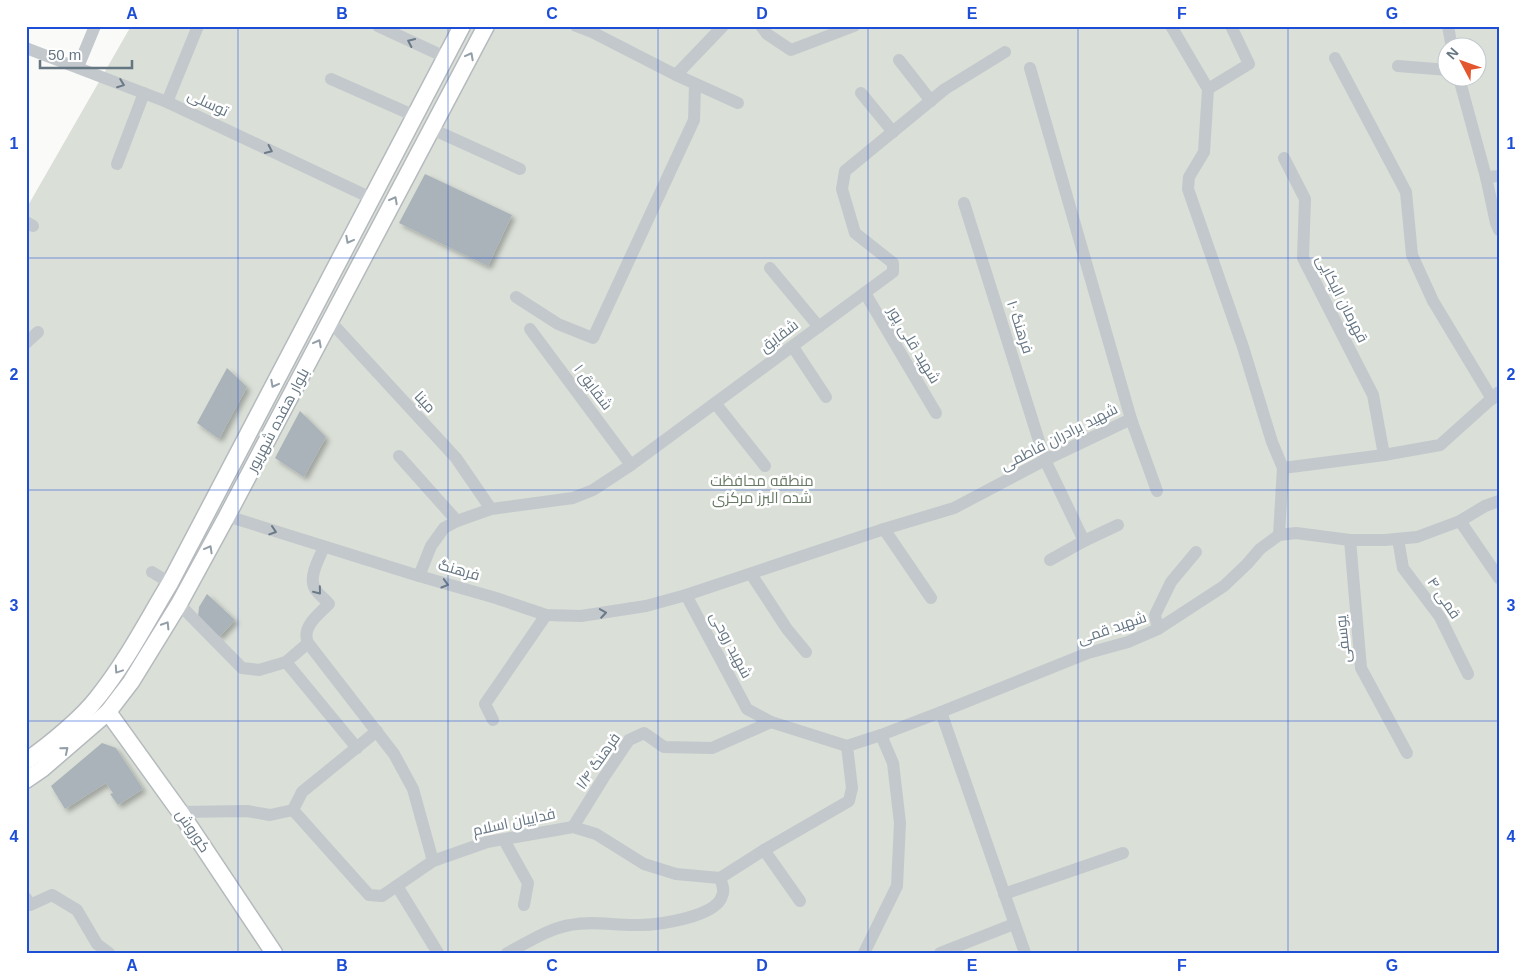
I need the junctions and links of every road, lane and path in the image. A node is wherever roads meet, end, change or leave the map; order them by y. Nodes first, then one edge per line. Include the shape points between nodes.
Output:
1 (95, 26) edge
2 (198, 26) edge
3 (378, 26) edge
4 (462, 26) edge
5 (486, 26) edge
6 (576, 26) edge
7 (723, 26) edge
8 (761, 26) edge
9 (854, 26) edge
10 (1172, 26) edge
11 (1231, 26) edge
12 (26, 48) edge
13 (1005, 52) dead end
14 (445, 57) junction
15 (1335, 58) dead end
16 (899, 60) dead end
17 (1398, 66) dead end
18 (78, 68) junction
19 (1030, 68) dead end
20 (1438, 69) edge
21 (676, 76) junction
22 (331, 79) dead end
23 (695, 84) junction
24 (1462, 88) edge
25 (1208, 89) junction
26 (144, 93) junction
27 (861, 93) dead end
28 (931, 101) junction
29 (166, 102) junction
30 (738, 104) dead end
31 (415, 116) junction
32 (432, 129) junction
33 (893, 132) junction
34 (1284, 158) dead end
35 (118, 164) dead end
36 (520, 169) dead end
37 (1492, 177) edge
38 (371, 198) junction
39 (964, 203) dead end
40 (1499, 230) edge
41 (770, 268) dead end
42 (865, 294) junction
43 (516, 297) dead end
44 (330, 321) junction
45 (818, 327) junction
46 (530, 329) dead end
47 (38, 332) dead end
48 (26, 343) edge
49 (793, 347) junction
50 (1495, 395) edge
51 (826, 397) dead end
52 (715, 403) junction
53 (936, 413) dead end
54 (1131, 419) junction
55 (1384, 455) junction
56 (399, 456) dead end
57 (1045, 460) junction
58 (631, 465) junction
59 (765, 466) dead end
60 (1283, 468) junction
61 (1157, 491) dead end
62 (1499, 501) edge
63 (491, 509) junction
64 (227, 516) junction
65 (457, 521) junction
66 (1460, 522) junction
67 (1118, 525) dead end
68 (884, 529) junction
69 (1279, 535) junction
70 (1398, 539) junction
71 (1350, 540) junction
72 (1084, 541) junction
73 (324, 547) junction
74 (1196, 552) dead end
75 (1050, 560) dead end
76 (152, 572) dead end
77 (751, 574) junction
78 (419, 576) junction
79 (1499, 578) edge
80 (170, 583) junction
81 (686, 596) junction
82 (182, 598) junction
83 (930, 598) dead end
84 (546, 615) junction
85 (1158, 629) junction
86 (308, 643) junction
87 (806, 652) dead end
88 (286, 662) junction
89 (1468, 674) dead end
90 (108, 712) junction
91 (941, 712) junction
92 (493, 720) dead end
93 (771, 722) junction
94 (377, 731) junction
95 (881, 735) junction
96 (847, 746) junction
97 (357, 748) junction
98 (1407, 754) dead end
99 (26, 761) edge
100 (26, 780) edge
101 (292, 810) junction
102 (180, 812) junction
103 (573, 827) junction
104 (504, 840) junction
105 (764, 850) junction
106 (1123, 853) dead end
107 (433, 861) junction
108 (720, 878) junction
109 (397, 886) junction
110 (1004, 894) junction
111 (26, 898) edge
112 (800, 901) dead end
113 (524, 905) dead end
114 (1014, 924) junction
115 (109, 953) edge
116 (274, 953) edge
117 (438, 953) edge
118 (507, 953) edge
119 (864, 953) edge
120 (940, 953) edge
121 (1025, 953) edge

1 - 18 street
2 - 29 street
14 -> 3 street
4 - 14 main road, بلوار هفده شهریور
32 -> 5 main road, بلوار هفده شهریور
6 - 21 street
7 - 21 street
8 - 9 street via 791,50
10 - 25 street
11 - 25 street via 1249,64
12 - 18 street, توسلی
13 - 28 street, شقایق
14 - 31 main road, بلوار هفده شهریور
15 - 50 street via 1406,192 1412,255 1433,301
16 - 28 street
17 - 20 street
18 -> 26 street, توسلی
19 - 54 street, شهید برادران فاطمی
21 - 23 street
22 - 31 street
23 - 30 street
23 - 43 street via 694,120 593,338 558,324
24 - 37 street
25 - 60 street via 1204,152 1189,177 1188,189
26 - 29 street, توسلی
26 - 35 street
27 - 33 street
28 - 33 street, شقایق
29 -> 38 street, توسلی
31 - 38 main road, بلوار هفده شهریور
32 - 36 street
44 -> 32 main road, بلوار هفده شهریور
33 - 42 street, شقایق via 846,171 842,189 855,233 893,263 894,272
34 - 55 street, قهرمان الیکایی via 1305,200 1303,258 1373,395
37 - 40 street
38 -> 80 main road, بلوار هفده شهریور
39 - 57 street, فرهنگ ۱۰
41 - 45 street
42 - 45 street, شقایق
42 - 53 street, شهید قلی پور
44 - 63 street, مینا via 456,458
64 -> 44 main road, بلوار هفده شهریور
45 - 49 street, شقایق
46 - 58 street, شقایق ۱
47 - 48 street
49 - 51 street
49 - 52 street, شقایق
50 - 55 street via 1440,444
52 - 58 street, شقایق
52 - 59 street
54 - 57 street, شهید برادران فاطمی
54 - 61 street
55 - 60 street
56 - 65 street
57 - 68 street, شهید برادران فاطمی via 954,508
57 - 72 street, فرهنگ ۱۰
58 - 63 street, شقایق via 593,490 573,498
60 - 69 street
62 - 66 street
63 - 65 street, شقایق
64 -> 73 street, فرهنگ
82 -> 64 main road, بلوار هفده شهریور
65 - 78 street, شقایق via 444,528 431,546
66 - 70 street via 1417,537
66 - 79 street
67 - 72 street
68 - 77 street, شهید برادران فاطمی
68 - 83 street
69 - 71 street via 1296,533
69 - 85 street, شهید قمی via 1260,549 1224,586
70 - 71 street
70 - 89 street, قمی ۴ via 1403,568 1440,617
71 - 98 street, یوسفی via 1361,668
72 - 75 street
73 - 78 street, فرهنگ
73 -> 86 street via 312,583 329,604 307,628 305,636
74 - 85 street via 1171,582 1155,615
76 - 80 street
77 - 81 street, شهید برادران فاطمی
77 - 87 street
78 -> 84 street, فرهنگ
80 - 82 main road
80 -> 99 main road, بلوار هفده شهریور via 98,698
84 -> 81 street, فرهنگ via 581,616
81 - 93 street, شهید روحی via 747,710
82 - 88 street via 242,668 259,670
90 -> 82 main road, بلوار هفده شهریور via 131,682
84 - 92 street via 485,704
85 - 91 street, شهید قمی via 1128,642 1088,653
86 - 88 street
86 - 94 street
88 - 97 street
100 -> 90 main road, بلوار هفده شهریور
90 - 102 main road, کوروش
91 - 95 street, شهید قمی
91 - 110 street
93 - 96 street
93 - 103 street, فرهنگ ۱/۴ via 712,748 664,747 644,734 629,740
94 - 97 street
94 - 107 street via 413,788
95 - 96 street, شهید قمی
95 - 119 street via 893,763 900,823 897,886
96 - 105 street via 852,788 849,801
97 - 101 street via 302,792
101 - 102 street via 270,815 247,811
101 - 109 street, فداییان اسلام via 369,895 382,896
102 - 116 main road, کوروش
103 - 104 street, فداییان اسلام
103 - 108 street, فداییان اسلام via 596,834 644,864 676,874
104 - 107 street, فداییان اسلام via 487,842
104 - 113 street via 528,883
105 - 108 street
105 - 112 street
106 - 110 street
107 - 109 street, فداییان اسلام
108 - 118 street via 724,889 722,898 711,909 694,918 639,926 603,922 569,925 547,932
109 - 117 street
110 - 114 street
111 - 115 street via 30,905 52,895 77,910 97,944
114 - 120 street
114 - 121 street

